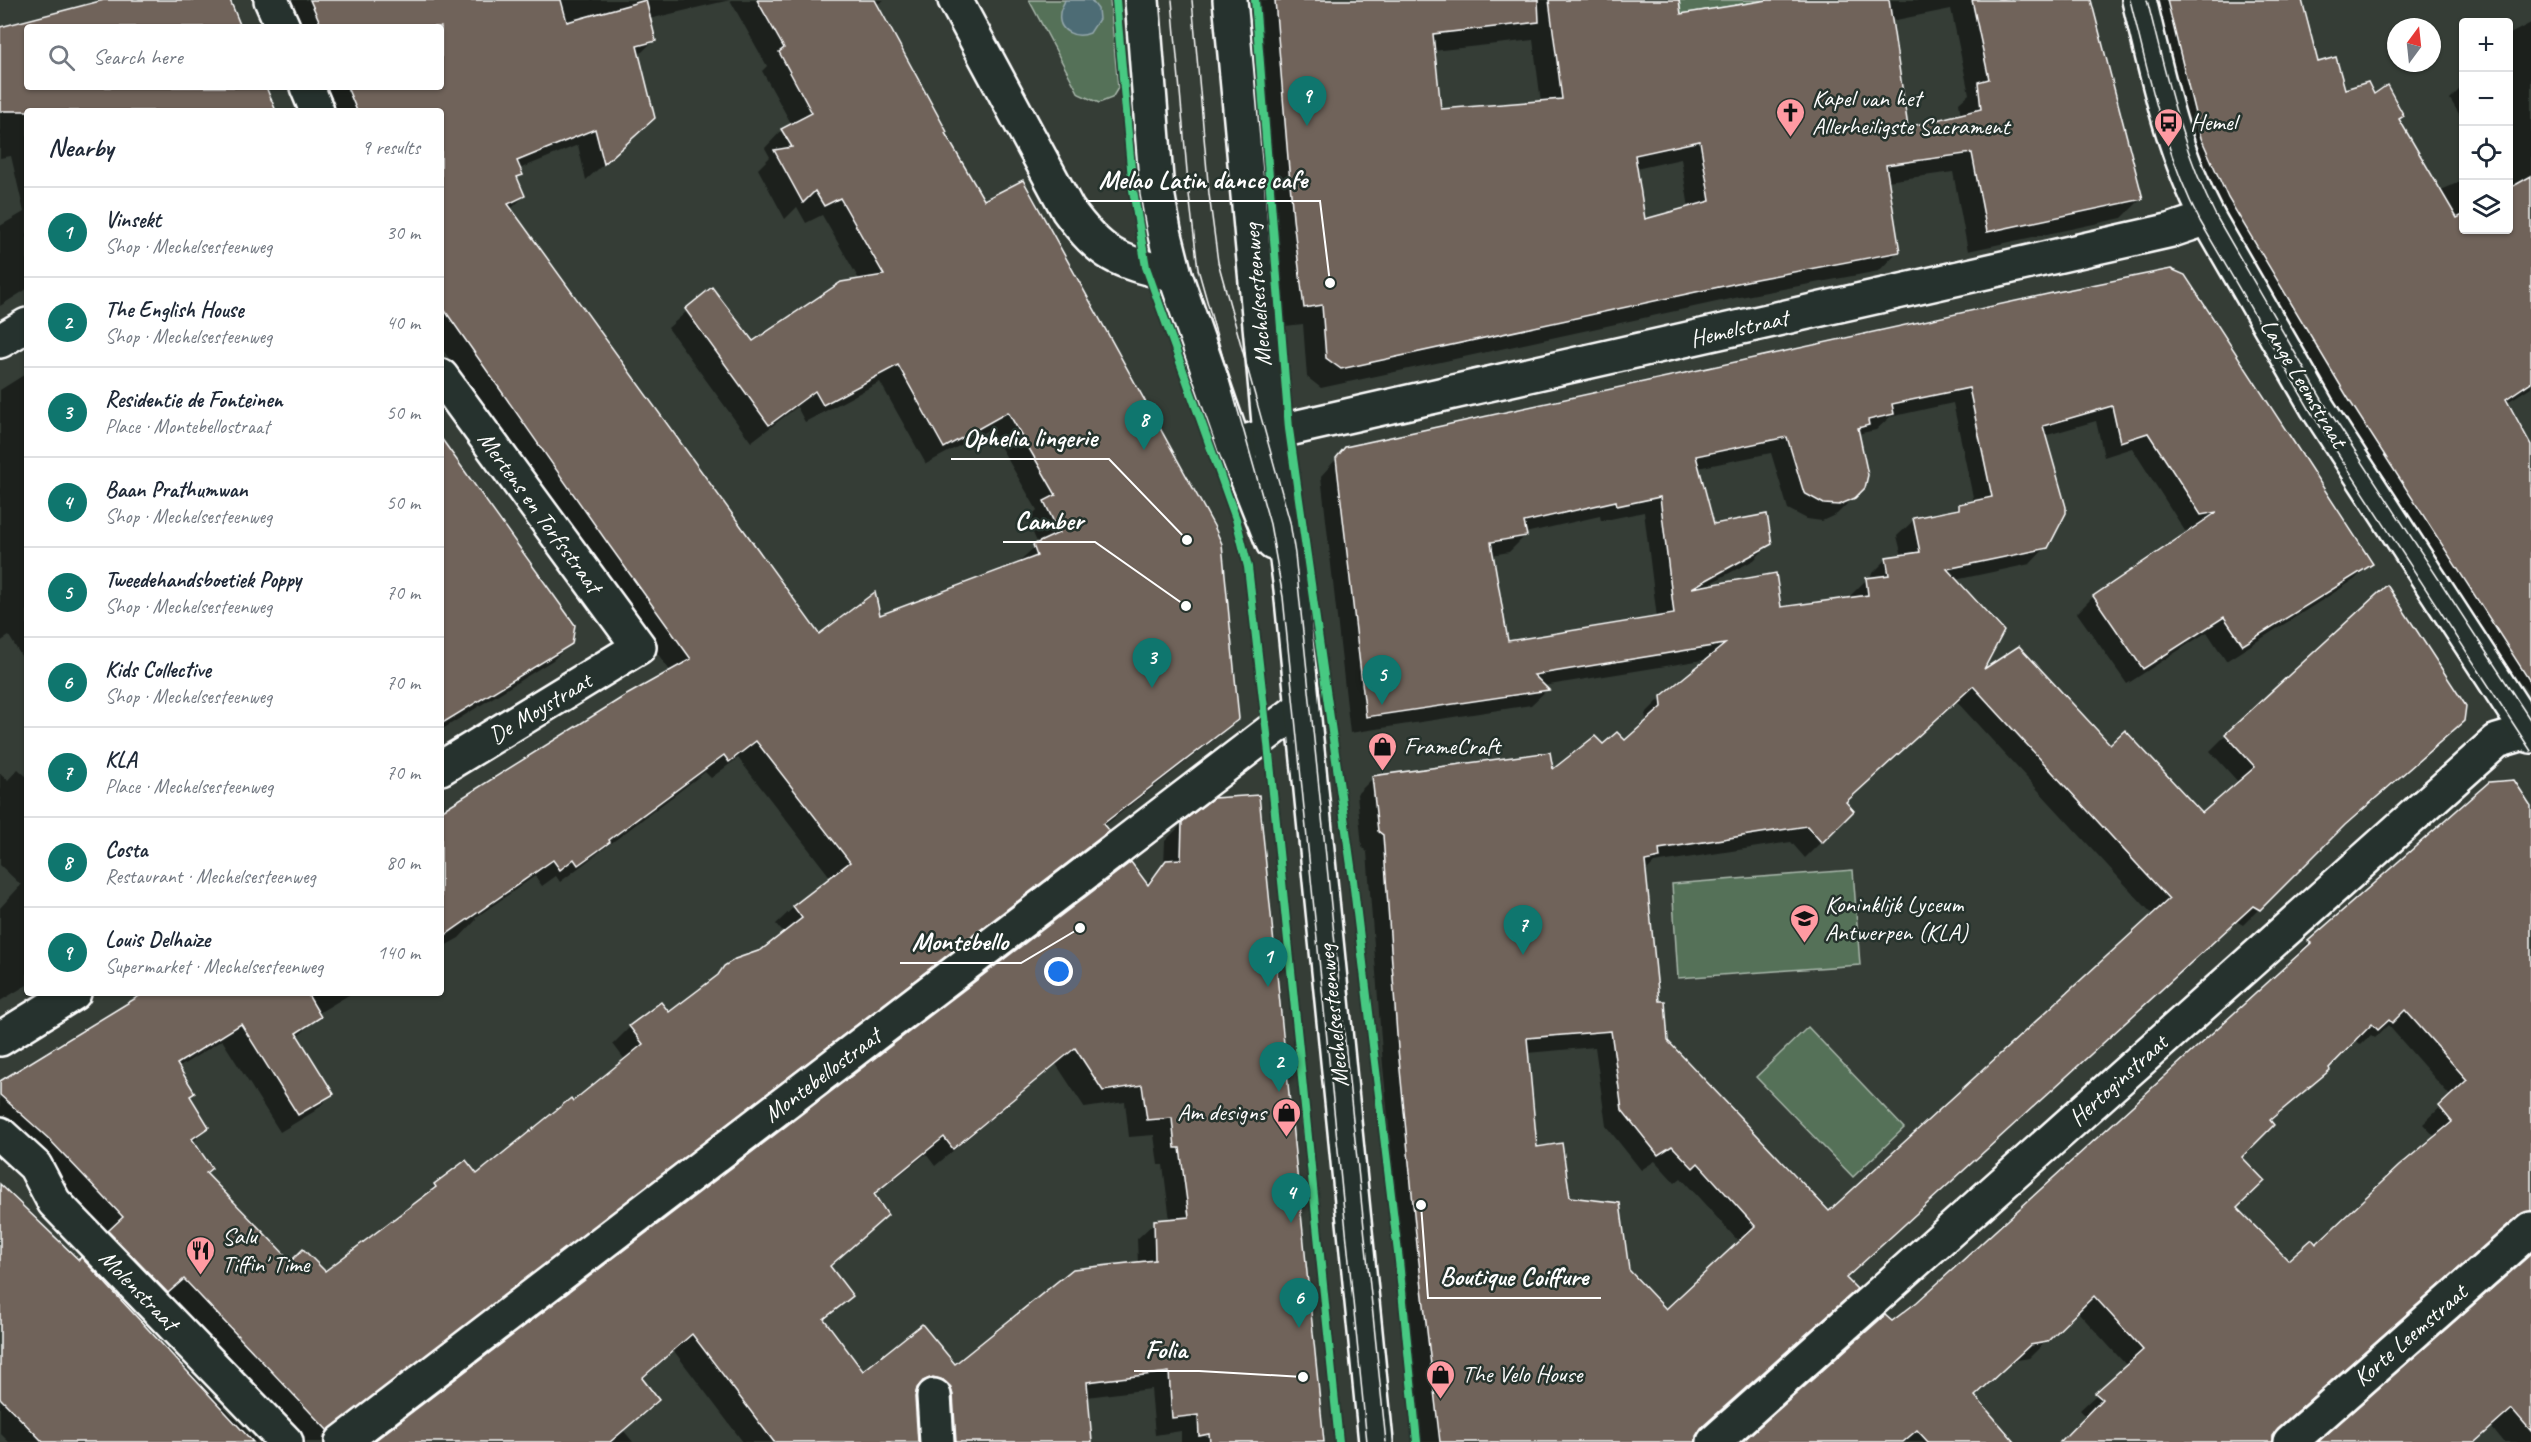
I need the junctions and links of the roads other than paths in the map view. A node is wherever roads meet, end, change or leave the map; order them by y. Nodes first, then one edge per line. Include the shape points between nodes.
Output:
1 (271, 0) edge
2 (956, 0) edge
3 (1142, 0) edge
4 (1230, 0) edge
5 (2139, 0) edge
6 (281, 24) edge
7 (308, 90) edge
8 (316, 108) edge
9 (2208, 218) junction
10 (1175, 275) junction
11 (24, 327) edge
12 (0, 341) edge
13 (444, 380) edge
14 (1270, 434) junction
15 (1234, 445) junction
16 (1291, 589) junction
17 (639, 647) joint
18 (1302, 707) junction
19 (2530, 733) edge
20 (444, 766) edge
21 (69, 996) edge
22 (0, 1039) edge
23 (0, 1134) edge
24 (2531, 1229) edge
25 (934, 1396) dead end
26 (286, 1442) edge
27 (342, 1442) edge
28 (937, 1442) edge
29 (1376, 1442) edge
30 (1714, 1442) edge
31 (2290, 1442) edge

1 - 6 street
2 - 10 street via 1068,210 1083,231 1105,252 1125,263
3 - 10 street, Mechelsesteenweg via 1157,192
4 - 14 street, Mechelsesteenweg
5 - 9 street, Lange Leemstraat via 2177,148
7 - 8 street
9 - 14 street, Hemelstraat via 2160,233
9 - 19 street, Lange Leemstraat via 2317,407
10 - 15 street, Mechelsesteenweg
11 - 12 street
13 - 17 street, Mertens en Torfsstraat
14 - 15 street, Hemelstraat
14 - 16 street, Mechelsesteenweg
15 - 16 street, Mechelsesteenweg
16 - 18 street, Mechelsesteenweg
17 - 20 street, De Moystraat
18 - 27 street, Montebellostraat
18 - 29 street, Mechelsesteenweg
19 - 30 street, Hertoginstraat via 2497,741
21 - 22 street
23 - 26 street, Molenstraat via 35,1166 54,1202
24 - 31 street, Korte Leemstraat
25 - 28 street

